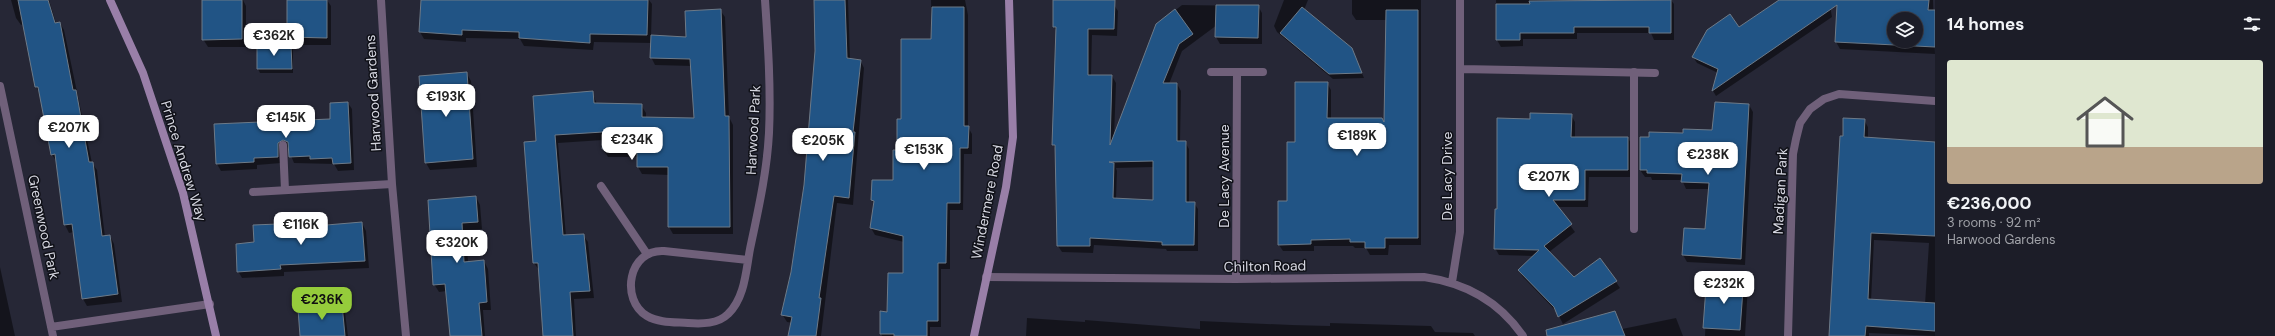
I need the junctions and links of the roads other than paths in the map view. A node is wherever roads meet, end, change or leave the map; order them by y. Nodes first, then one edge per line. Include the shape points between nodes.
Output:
1 (110, 0) edge
2 (381, 0) edge
3 (765, 0) edge
4 (1009, 0) edge
5 (1460, 0) edge
6 (1461, 70) junction
7 (1211, 72) dead end
8 (1237, 72) junction
9 (1263, 72) dead end
10 (1634, 72) junction
11 (1655, 73) dead end
12 (0, 86) edge
13 (1935, 101) edge
14 (283, 145) dead end
15 (392, 184) junction
16 (601, 186) dead end
17 (284, 190) junction
18 (253, 192) dead end
19 (1634, 229) dead end
20 (647, 254) junction
21 (748, 260) junction
22 (986, 277) junction
23 (1236, 279) junction
24 (1452, 282) junction
25 (210, 304) junction
26 (51, 327) junction
27 (52, 336) edge
28 (216, 336) edge
29 (406, 336) edge
30 (974, 336) edge
31 (1523, 336) edge
32 (1788, 336) edge

1 - 25 street, Prince Andrew Way via 143,73 183,193
2 - 15 street, Harwood Gardens
3 - 21 street, Harwood Park via 769,133 764,182
4 - 22 street, Windermere Road via 1013,137 1007,182
5 - 6 street, De Lacy Drive
6 - 10 street
6 - 24 street, De Lacy Drive via 1460,232
7 - 8 street
8 - 9 street
8 - 23 street, De Lacy Avenue
10 - 11 street
10 - 19 street
12 - 26 street, Greenwood Park
13 - 32 street, Madigan Park via 1839,94 1824,99 1810,109 1800,122 1793,154
14 - 17 street
15 - 17 street
15 - 29 street, Harwood Gardens
16 - 20 street
17 - 18 street
20 - 21 street via 664,251
20 - 21 street, Harwood Park via 636,263 632,274 632,295 636,306 643,314 653,319 696,324 719,320 735,306
22 - 23 street, Chilton Road
22 - 30 street, Windermere Road
23 - 24 street, Chilton Road via 1408,276
24 - 31 street, Chilton Road via 1486,298 1507,315
25 - 26 street
25 - 28 street, Prince Andrew Way
26 - 27 street, Greenwood Park

